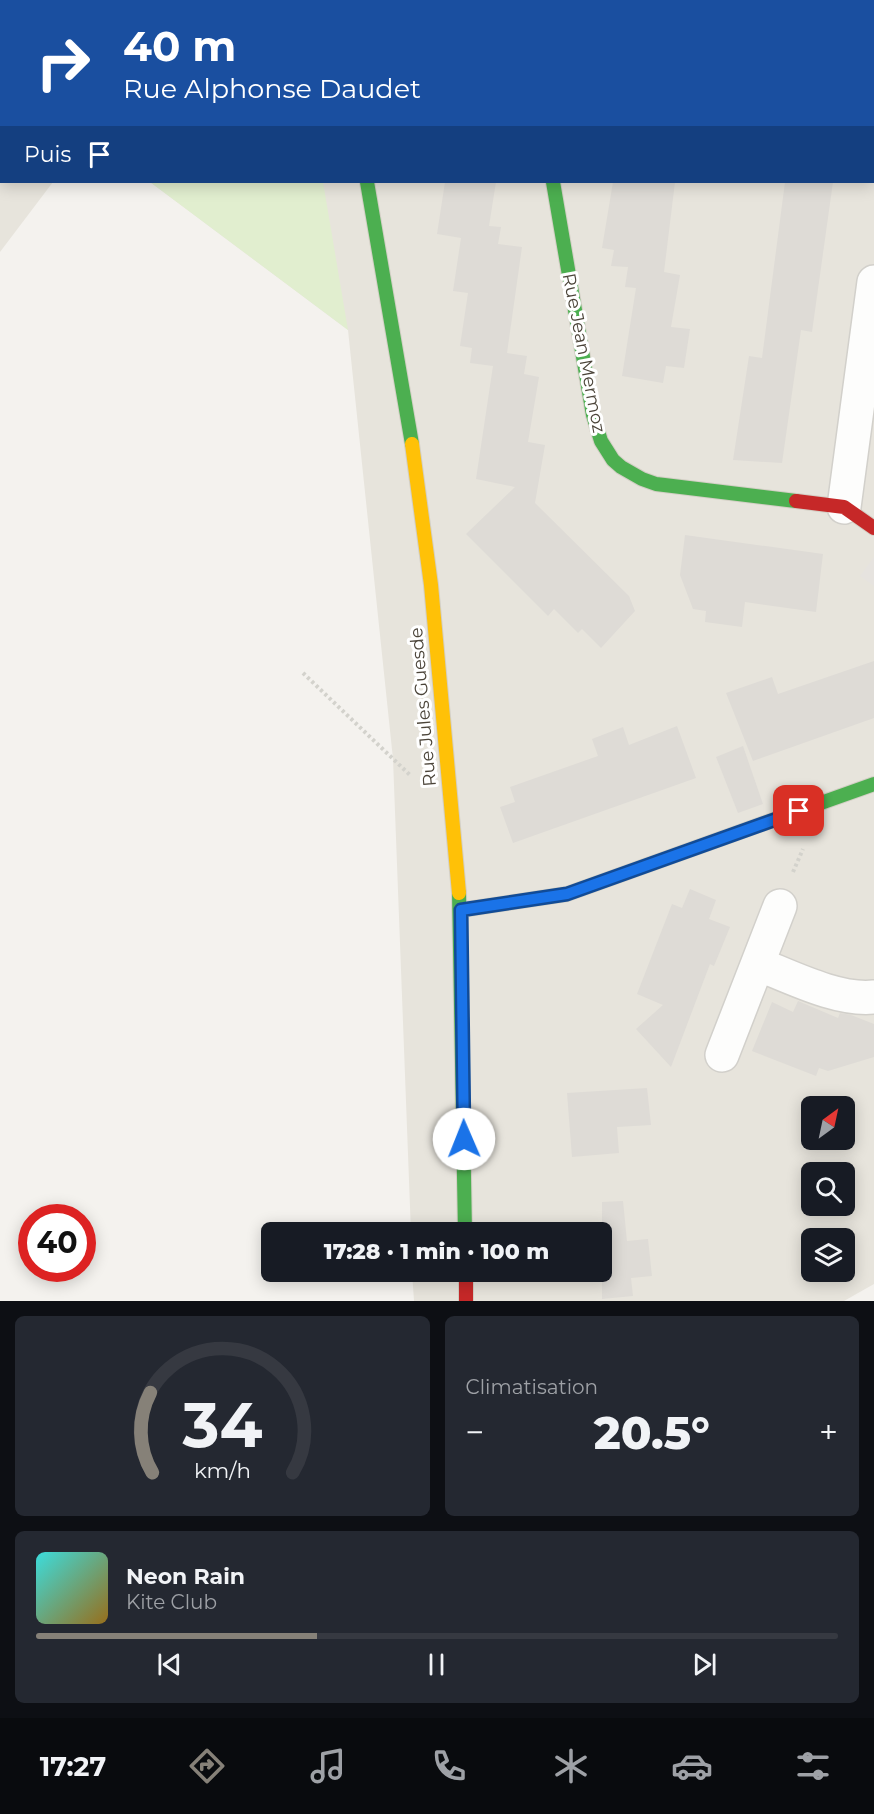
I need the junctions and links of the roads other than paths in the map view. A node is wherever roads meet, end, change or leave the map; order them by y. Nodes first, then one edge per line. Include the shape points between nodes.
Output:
1 (368, 183) edge
2 (553, 183) edge
3 (874, 282) edge
4 (844, 507) junction
5 (874, 528) edge
6 (874, 784) edge
7 (780, 906) road end
8 (461, 910) junction
9 (758, 964) junction
10 (874, 997) edge
11 (723, 1055) dead end
12 (465, 1222) edge
13 (466, 1282) edge
14 (466, 1301) edge

1 - 8 street, Rue Jules Guesde via 423,518
2 - 4 street, Rue Jean Mermoz via 593,415 607,454 619,467 656,484
3 - 4 street
4 - 5 street, Rue Jean Mermoz
6 - 8 street via 567,894
7 - 9 street
8 - 12 street, Rue Jules Guesde
9 - 10 street via 832,991
9 - 11 street
13 - 14 street

